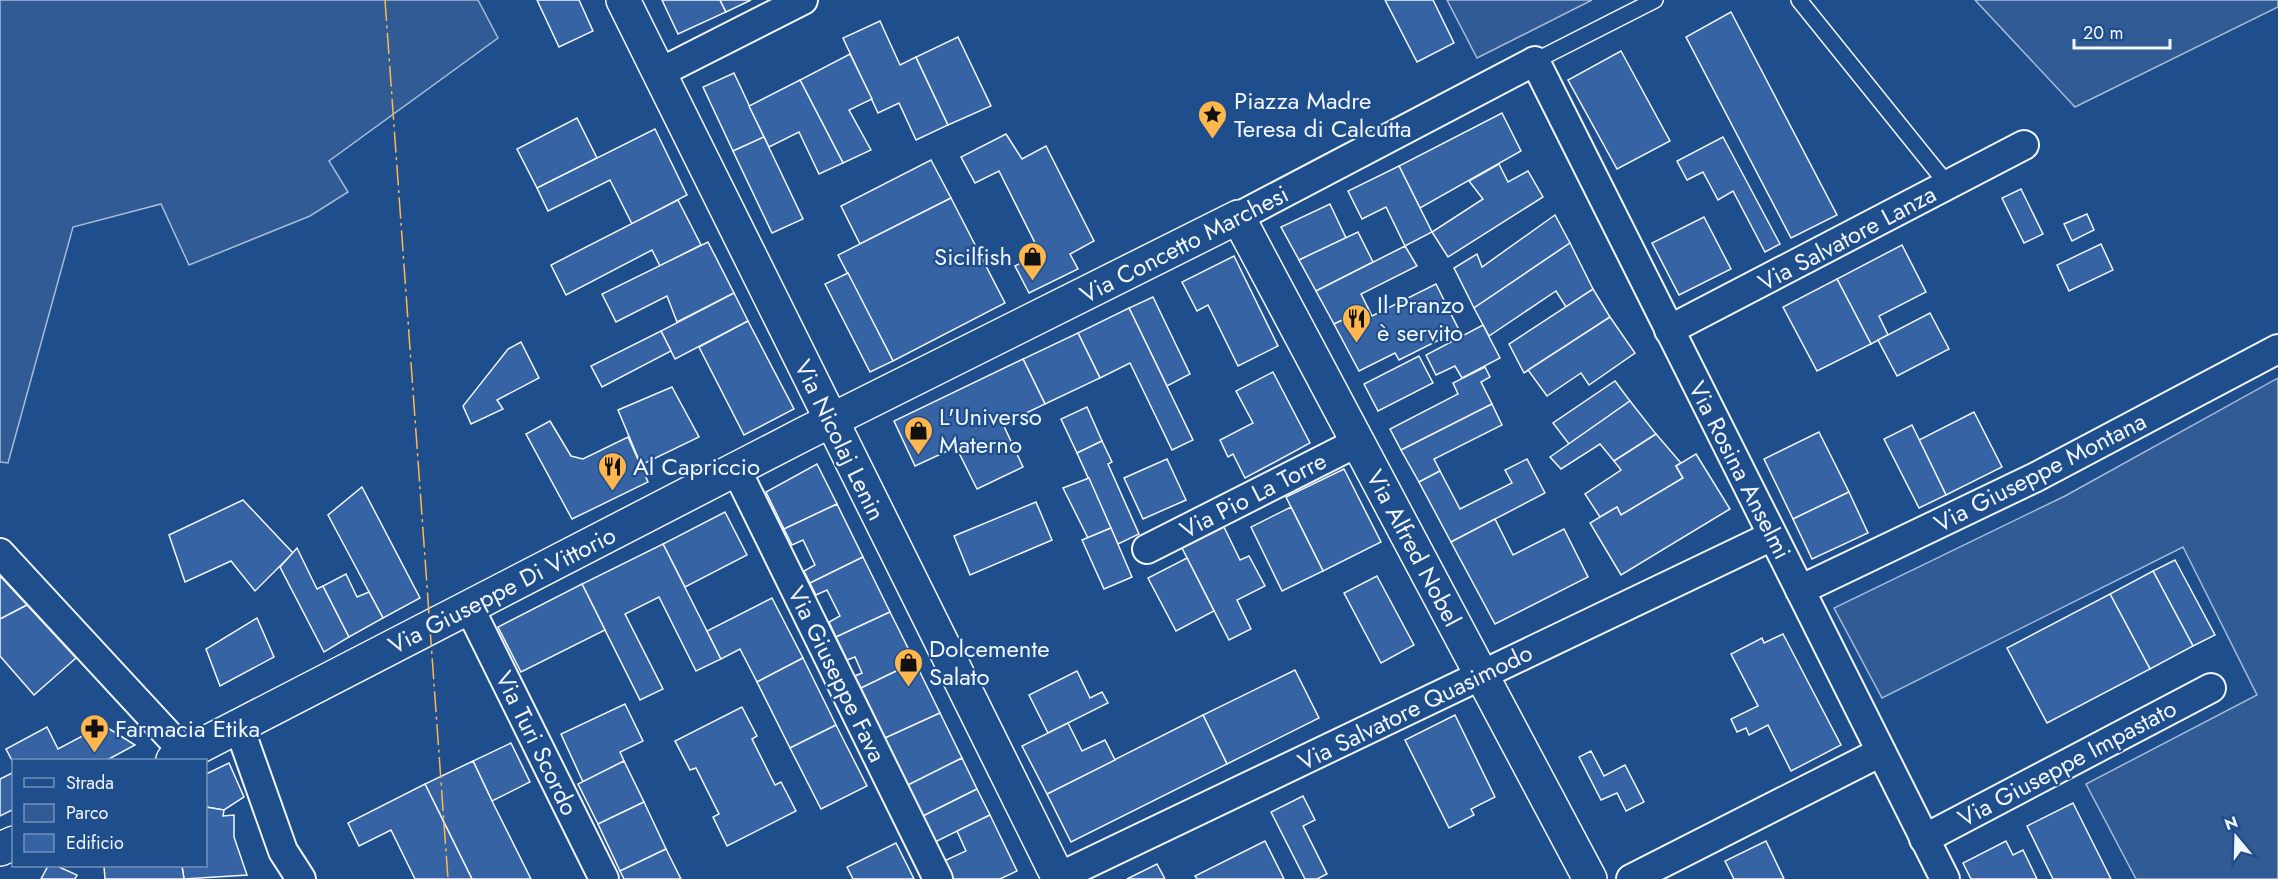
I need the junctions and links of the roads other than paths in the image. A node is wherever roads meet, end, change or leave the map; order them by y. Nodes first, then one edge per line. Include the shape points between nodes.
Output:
1 (623, 0) edge
2 (803, 0) edge
3 (1655, 0) edge
4 (1799, 0) edge
5 (1535, 61) junction
6 (658, 74) junction
7 (2024, 145) dead end
8 (1948, 185) junction
9 (1238, 217) junction
10 (1669, 330) junction
11 (2278, 350) edge
12 (831, 421) junction
13 (1358, 442) junction
14 (736, 469) junction
15 (1772, 536) junction
16 (1148, 549) dead end
17 (0, 553) edge
18 (1800, 590) junction
19 (469, 607) junction
20 (1481, 675) junction
21 (2211, 688) dead end
22 (239, 727) junction
23 (1881, 752) junction
24 (179, 757) edge
25 (1924, 839) junction
26 (301, 879) edge
27 (604, 879) edge
28 (938, 879) edge
29 (1057, 879) edge
30 (1590, 879) edge
31 (1631, 879) edge
32 (1945, 879) edge

1 - 6 main road, Via Nicolaj Lenin
2 - 6 street
3 - 5 lane
4 - 8 lane
5 - 9 street, Via Concetto Marchesi
5 - 10 street, Via Rosina Anselmi
6 - 12 main road, Via Nicolaj Lenin
7 - 8 street, Via Salvatore Lanza
8 - 10 street, Via Salvatore Lanza
9 - 12 main road, Via Concetto Marchesi
9 - 13 main road, Via Alfred Nobel
10 - 15 street, Via Rosina Anselmi
11 - 18 street, Via Giuseppe Montana via 2034,478
12 - 14 main road, Via Giuseppe Di Vittorio
12 - 29 main road, Via Nicolaj Lenin
13 - 16 street, Via Pio La Torre
13 - 20 main road, Via Alfred Nobel
14 - 19 main road, Via Giuseppe Di Vittorio
14 - 28 street, Via Giuseppe Fava
15 - 18 street, Via Rosina Anselmi
15 - 20 street, Via Salvatore Quasimodo
17 - 24 street
18 - 23 street, Via Rosina Anselmi
19 - 22 main road, Via Giuseppe Di Vittorio
19 - 27 street, Via Turi Scordo
20 - 29 street, Via Salvatore Quasimodo
20 - 30 main road, Via Alfred Nobel
21 - 25 street, Via Giuseppe Impastato
22 - 24 main road, Via Giuseppe Di Vittorio
22 - 26 street via 283,851
23 - 25 street, Via Rosina Anselmi
23 - 31 street
25 - 32 street, Via Rosina Anselmi

